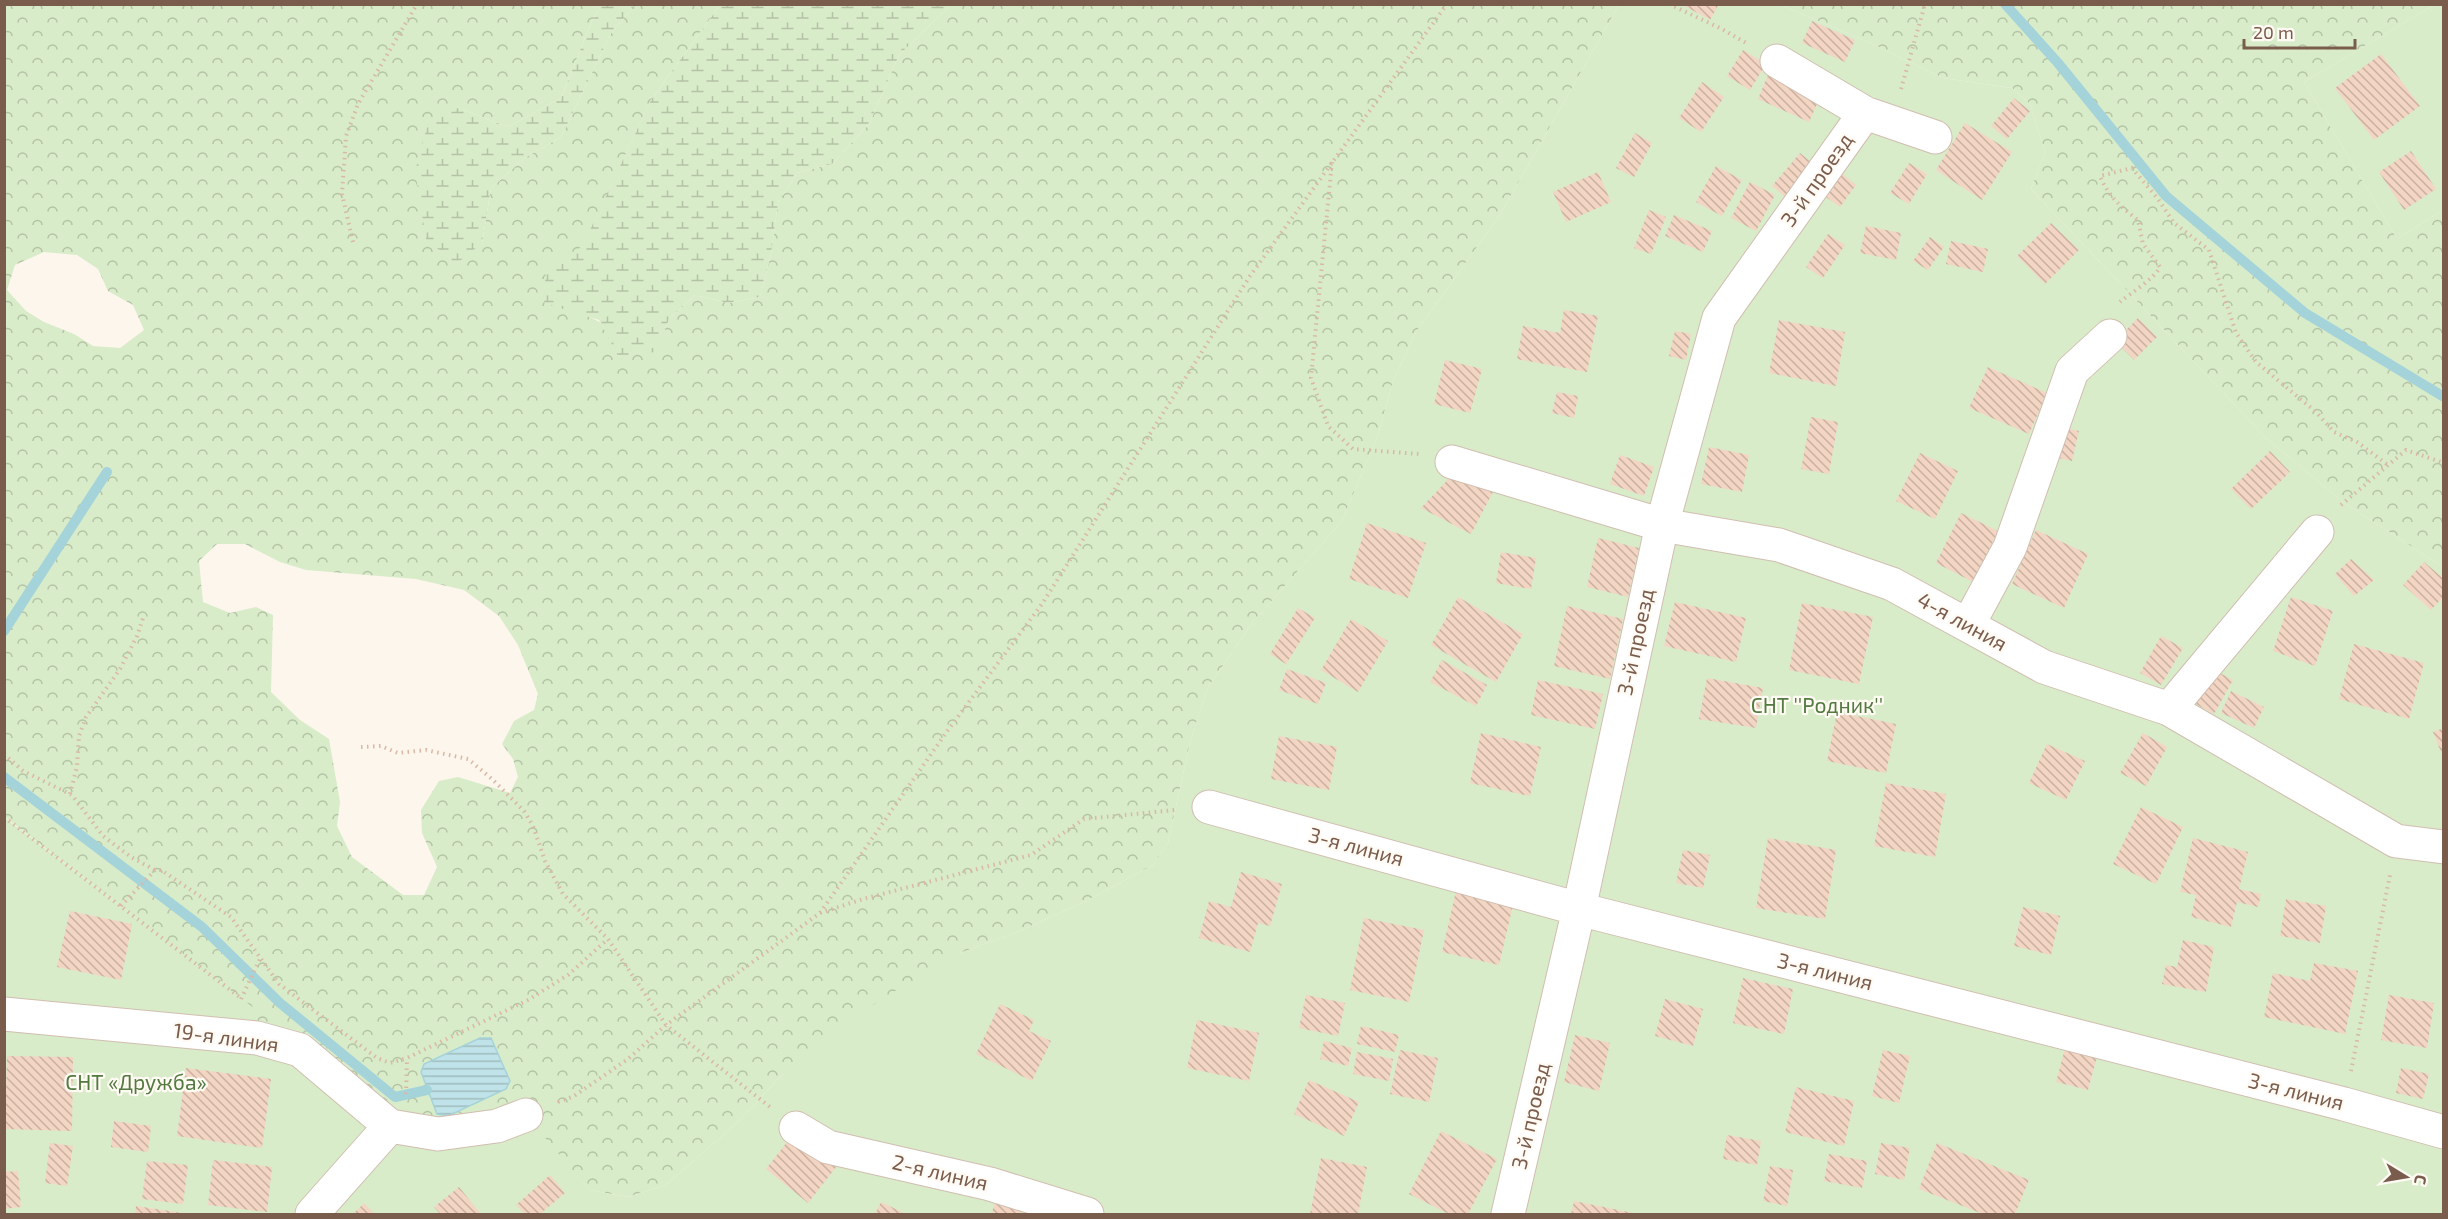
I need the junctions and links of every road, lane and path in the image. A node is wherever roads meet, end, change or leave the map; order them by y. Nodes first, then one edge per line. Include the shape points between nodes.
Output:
1 (417, 4) edge
2 (1447, 4) edge
3 (1669, 4) edge
4 (1925, 4) edge
5 (1776, 62) joint
6 (1903, 88) dead end
7 (1865, 113) junction
8 (1935, 137) dead end
9 (1332, 162) junction
10 (353, 242) dead end
11 (2110, 336) joint
12 (1452, 462) joint
13 (2444, 463) edge
14 (2388, 465) junction
15 (2352, 496) dead end
16 (1662, 525) junction
17 (2317, 532) dead end
18 (144, 615) dead end
19 (1968, 625) junction
20 (2169, 709) junction
21 (361, 747) dead end
22 (4, 754) edge
23 (70, 794) junction
24 (1209, 807) joint
25 (4, 817) edge
26 (2396, 841) junction
27 (2444, 847) edge
28 (155, 870) junction
29 (121, 906) junction
30 (1579, 909) junction
31 (820, 913) junction
32 (608, 939) junction
33 (260, 959) junction
34 (241, 999) junction
35 (4, 1014) edge
36 (666, 1025) junction
37 (261, 1040) junction
38 (407, 1058) junction
39 (386, 1061) junction
40 (380, 1067) dead end
41 (406, 1081) dead end
42 (2344, 1104) junction
43 (526, 1115) joint
44 (390, 1125) junction
45 (796, 1128) joint
46 (2444, 1132) edge
47 (312, 1215) edge
48 (1087, 1215) edge
49 (1508, 1215) edge

1 - 10 path via 358,104 346,136 342,194
2 - 9 path
3 - 5 path via 1722,29
4 - 6 path
5 - 7 street
7 - 8 street
7 - 16 street, 3-й проезд via 1719,318
9 - 12 path via 1311,378 1328,426 1353,449 1427,454
9 - 31 path via 1250,276 1042,604
11 - 14 path via 2117,305 2155,276 2160,267 2143,244 2138,220 2105,189 2100,176 2132,168 2174,223 2209,250 2236,333 2256,362 2334,432 2357,442
11 - 19 street via 2072,371 2010,547
12 - 16 street, 4-я линия
13 - 14 path via 2406,450
14 - 15 path
16 - 19 street, 4-я линия via 1779,545 1892,584
16 - 30 street, 3-й проезд
17 - 20 street
18 - 23 path via 120,669 86,717
19 - 20 street, 4-я линия via 2044,667
20 - 26 street, 4-я линия
21 - 32 path via 381,746 398,753 426,750 468,759 524,811 563,894
22 - 23 path via 23,771
23 - 28 path via 103,836
24 - 30 street, 3-я линия
24 - 31 path via 1084,819 1031,855
25 - 29 path
26 - 27 street, 4-я линия
26 - 42 path
28 - 29 path
28 - 33 path via 161,870 231,916
29 - 34 path
30 - 42 street, 3-я линия
30 - 49 street, 3-й проезд
31 - 36 path
32 - 36 path
32 - 38 path via 568,975 528,1000
33 - 34 path
33 - 39 path via 279,984
34 - 37 path via 255,1009
35 - 37 street, 19-я линия
36 - 43 path via 628,1059 574,1096
36 - 45 path
37 - 44 street, 19-я линия via 300,1050
38 - 39 path
38 - 41 path
39 - 40 path
42 - 46 street, 3-я линия
43 - 44 street, 19-я линия via 497,1125 438,1134
44 - 47 street
45 - 48 street, 2-я линия via 828,1147 990,1184

